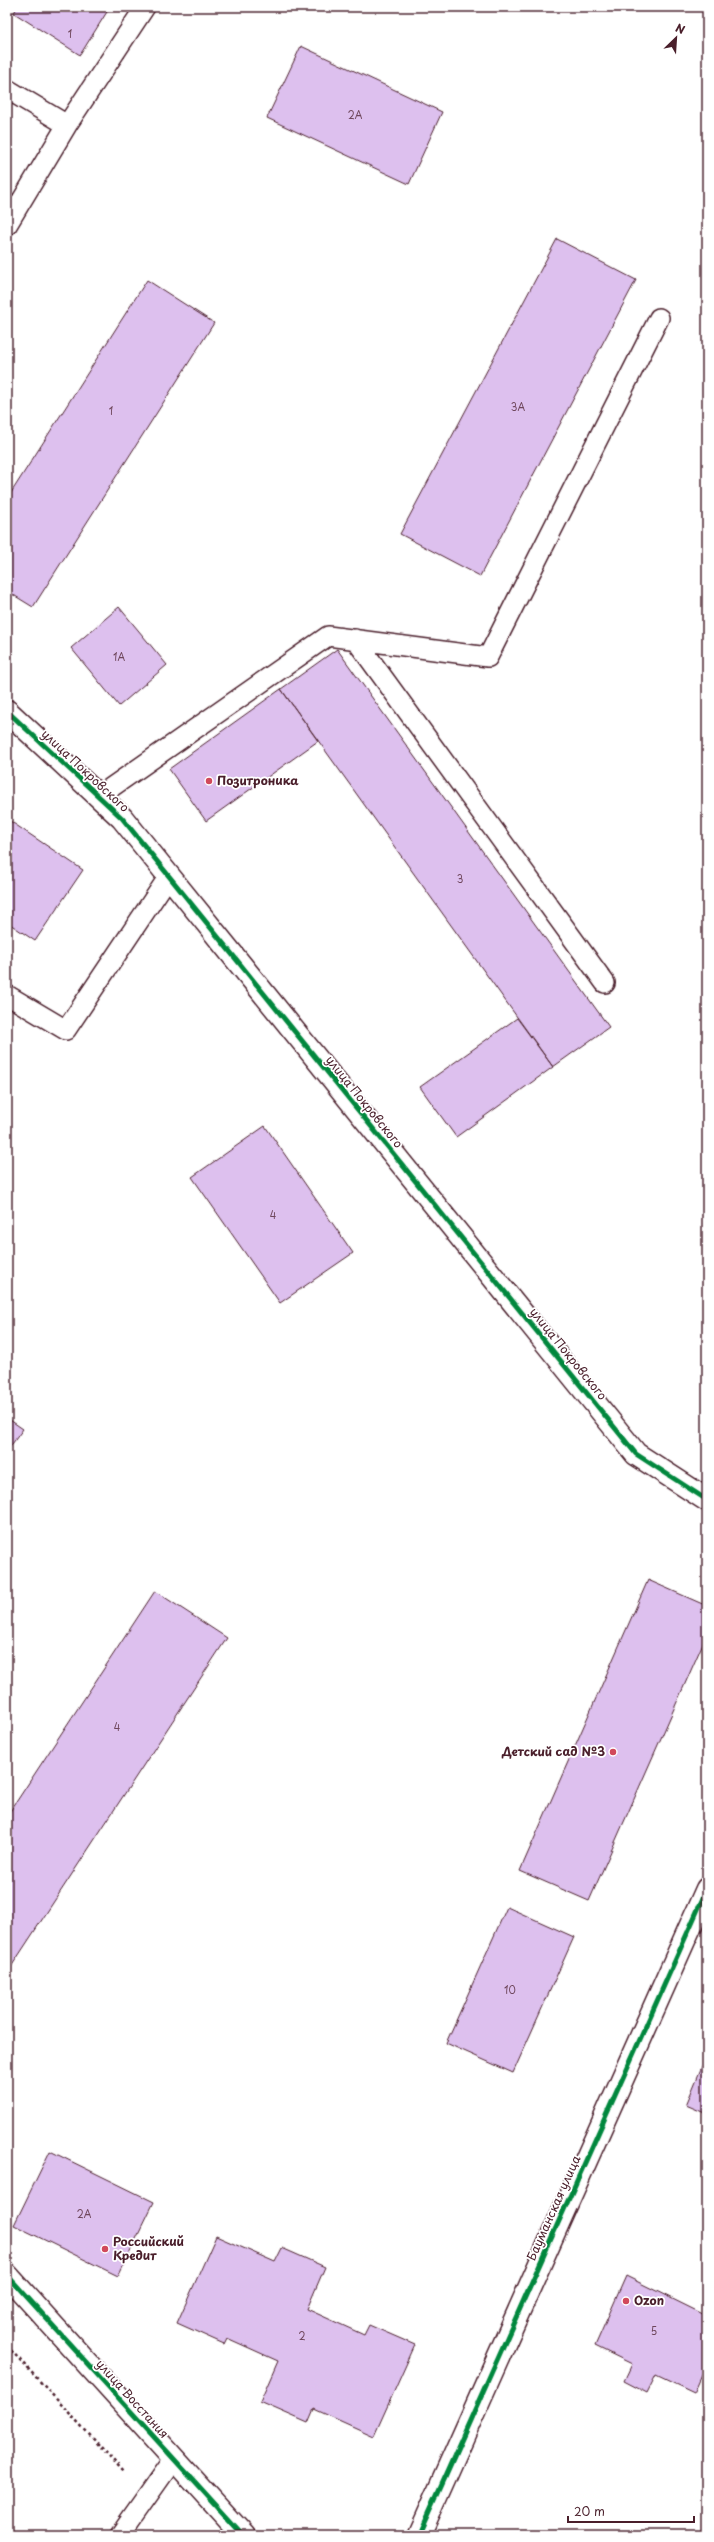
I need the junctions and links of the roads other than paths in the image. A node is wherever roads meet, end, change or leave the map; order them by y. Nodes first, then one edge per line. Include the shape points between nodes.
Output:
1 (145, 7) edge
2 (7, 89) edge
3 (67, 125) junction
4 (7, 225) edge
5 (659, 318) dead end
6 (355, 639) junction
7 (7, 711) edge
8 (99, 796) junction
9 (169, 876) junction
10 (605, 983) dead end
11 (7, 995) edge
12 (707, 1500) edge
13 (707, 1889) edge
14 (7, 2275) edge
15 (173, 2460) junction
16 (120, 2535) edge
17 (244, 2535) edge
18 (419, 2535) edge

1 - 3 lane
2 - 3 lane
3 - 4 lane
5 - 6 lane via 488,657
6 - 8 lane via 328,636
6 - 10 lane
7 - 8 street, улица Покровского
8 - 9 street, улица Покровского via 122,818
9 - 11 lane via 66,1030
9 - 12 street, улица Покровского via 636,1454
13 - 18 street, Бауманская улица
14 - 15 street, улица Восстания
15 - 16 lane
15 - 17 street, улица Восстания

